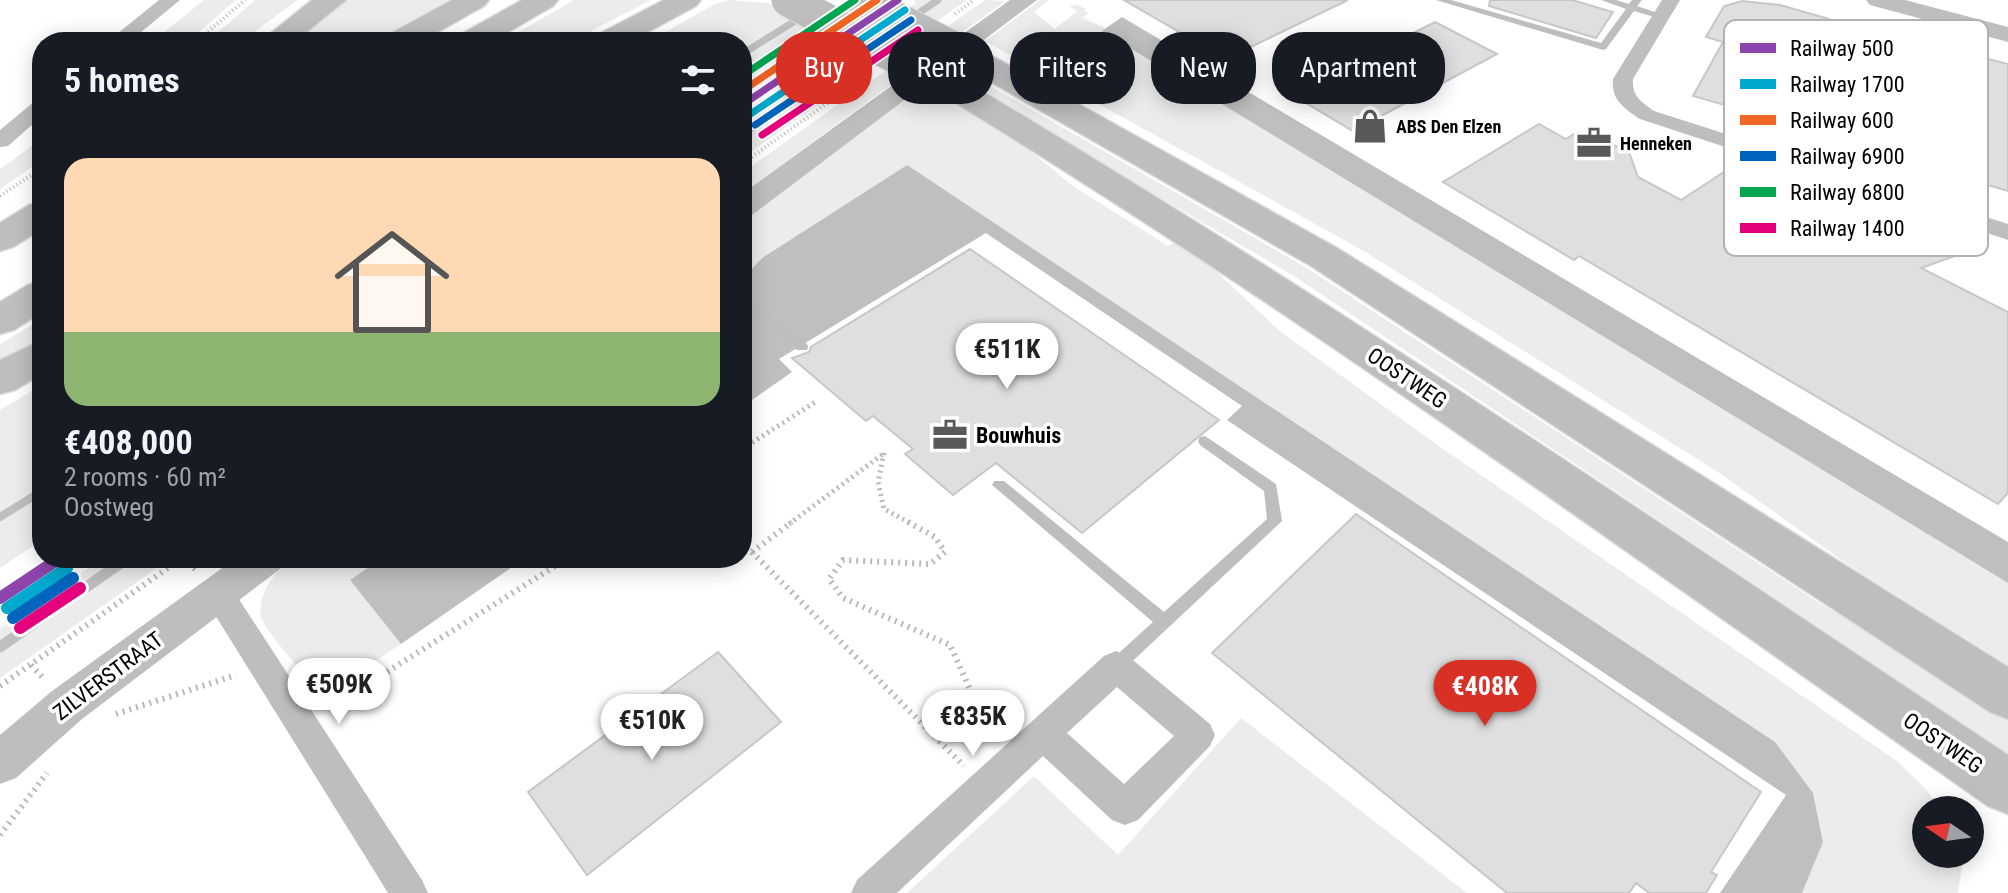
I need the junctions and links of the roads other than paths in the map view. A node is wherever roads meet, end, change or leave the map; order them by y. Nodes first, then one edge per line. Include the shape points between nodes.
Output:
1 (171, 0) edge
2 (331, 0) edge
3 (474, 0) edge
4 (543, 0) edge
5 (686, 0) edge
6 (788, 0) edge
7 (859, 0) edge
8 (1025, 0) edge
9 (1441, 0) edge
10 (1606, 0) edge
11 (1878, 0) edge
12 (1634, 4) edge
13 (1666, 8) edge
14 (1952, 20) edge
15 (1988, 30) edge
16 (130, 32) edge
17 (288, 32) edge
18 (415, 32) edge
19 (487, 32) edge
20 (625, 32) edge
21 (2008, 35) edge
22 (32, 114) edge
23 (1724, 140) edge
24 (0, 141) edge
25 (752, 201) edge
26 (32, 213) edge
27 (32, 219) edge
28 (1988, 226) edge
29 (2008, 232) edge
30 (0, 238) edge
31 (32, 249) edge
32 (0, 268) edge
33 (32, 300) edge
34 (752, 307) edge
35 (0, 320) edge
36 (802, 347) dead end
37 (32, 361) edge
38 (0, 379) edge
39 (1205, 441) dead end
40 (999, 485) dead end
41 (252, 568) edge
42 (218, 593) junction
43 (1164, 622) junction
44 (1116, 666) junction
45 (2008, 695) edge
46 (1043, 733) junction
47 (0, 763) edge
48 (2008, 787) edge
49 (409, 893) edge
50 (870, 893) edge

1 - 16 street
2 - 17 main road
3 - 18 main road
4 - 19 main road
5 - 20 main road
6 - 48 main road, OOSTWEG, bridge via 942,81 1106,179
7 - 45 main road, bridge via 1324,257
8 - 25 street
9 - 12 lane via 1603,47
10 - 12 lane
11 - 14 street
12 - 13 lane
13 - 23 street via 1622,89 1647,115
15 - 21 street
22 - 24 street
26 - 30 lane
27 - 30 main road
28 - 29 street
31 - 32 main road
33 - 35 main road
34 - 36 lane
37 - 38 main road
39 - 43 lane via 1271,488 1275,521
40 - 43 lane
41 - 42 street, ZILVERSTRAAT
42 - 47 street, ZILVERSTRAAT via 67,705
42 - 49 street
43 - 44 lane
44 - 46 street
44 - 46 street via 1198,735 1125,808
46 - 50 street

